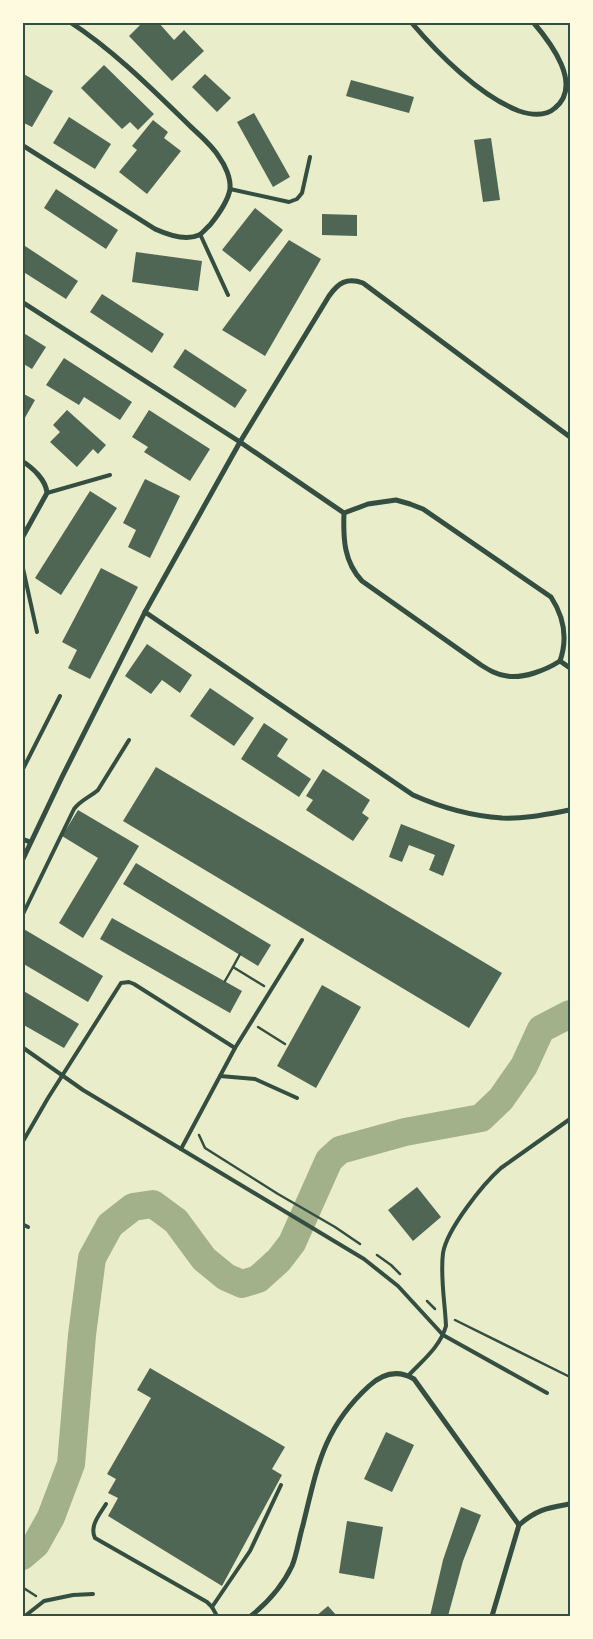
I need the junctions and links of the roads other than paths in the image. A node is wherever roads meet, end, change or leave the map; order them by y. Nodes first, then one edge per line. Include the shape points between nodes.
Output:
1 (70, 22) edge
2 (411, 22) edge
3 (533, 22) edge
4 (22, 145) edge
5 (310, 157) dead end
6 (230, 188) junction
7 (200, 234) junction
8 (228, 295) dead end
9 (22, 302) edge
10 (570, 437) edge
11 (240, 442) junction
12 (22, 461) edge
13 (110, 475) dead end
14 (47, 493) junction
15 (344, 513) junction
16 (22, 538) edge
17 (22, 564) edge
18 (145, 612) junction
19 (37, 632) dead end
20 (560, 661) junction
21 (570, 668) edge
22 (60, 696) dead end
23 (130, 740) dead end
24 (22, 771) edge
25 (570, 810) edge
26 (22, 839) edge
27 (30, 842) junction
28 (22, 861) edge
29 (22, 916) edge
30 (302, 940) dead end
31 (22, 1047) edge
32 (235, 1048) junction
33 (64, 1076) junction
34 (220, 1076) junction
35 (297, 1098) dead end
36 (570, 1119) edge
37 (22, 1143) edge
38 (181, 1149) junction
39 (22, 1224) edge
40 (28, 1227) dead end
41 (443, 1335) junction
42 (408, 1376) junction
43 (547, 1394) dead end
44 (282, 1484) dead end
45 (106, 1504) dead end
46 (570, 1504) edge
47 (519, 1525) junction
48 (93, 1594) dead end
49 (212, 1607) junction
50 (25, 1616) edge
51 (217, 1616) edge
52 (251, 1616) edge
53 (492, 1616) edge

1 - 6 street via 156,93 218,155 226,168
2 - 3 street via 435,50 480,88 520,111 541,115 560,104 567,82 554,51
4 - 7 street via 155,229 172,235 193,237
5 - 6 lane via 302,193 297,199 289,202
6 - 7 street via 218,216
7 - 8 lane
9 - 11 street
10 - 11 street via 372,289 354,280 334,288
11 - 15 street
11 - 18 street
12 - 14 street via 39,476
13 - 14 lane
14 - 16 street
15 - 20 street via 345,549 355,573 373,590 481,665 508,677 524,676
15 - 20 street via 368,504 396,500 430,514 551,597 560,614 565,636
17 - 19 lane
18 - 25 street via 412,795 462,811 502,818
18 - 27 street
20 - 21 street
22 - 24 lane
23 - 29 lane via 98,790 74,809
26 - 27 street
27 - 28 street
30 - 32 lane
31 - 33 lane
32 - 33 lane via 134,984 125,982 116,989
32 - 34 lane
33 - 37 lane
33 - 38 lane
34 - 35 lane via 256,1079
34 - 38 lane
36 - 41 lane via 492,1176 448,1238 443,1265 446,1326
38 - 41 lane via 382,1272
39 - 40 lane
41 - 42 lane
41 - 43 lane
42 - 47 street via 430,1400
42 - 52 street via 394,1373 375,1381 338,1420 324,1446 292,1565 272,1595
44 - 49 lane via 250,1551
45 - 49 lane via 92,1530 95,1538
46 - 47 street via 531,1514
47 - 53 street
48 - 50 lane via 44,1601
49 - 51 lane

